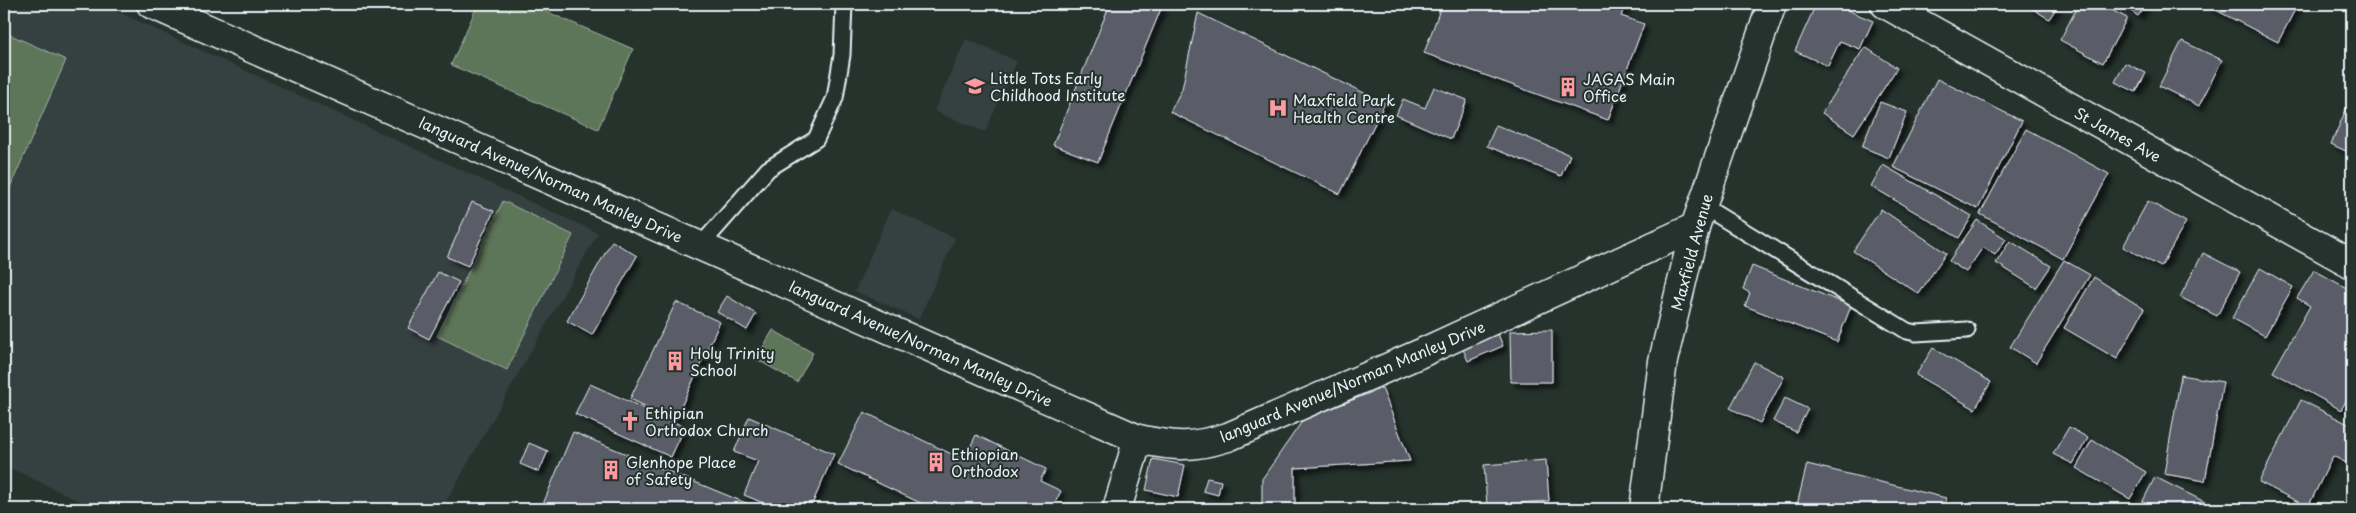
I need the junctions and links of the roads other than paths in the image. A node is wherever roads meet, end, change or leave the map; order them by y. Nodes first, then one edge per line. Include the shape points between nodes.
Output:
1 (151, 4) edge
2 (844, 4) edge
3 (1772, 4) edge
4 (1885, 4) edge
5 (1699, 216) junction
6 (701, 244) junction
7 (2352, 264) edge
8 (1967, 330) dead end
9 (1138, 439) junction
10 (1117, 509) edge
11 (1644, 509) edge

1 - 6 street, languard Avenue/Norman Manley Drive
2 - 6 lane via 842,55 835,98 816,139 768,169
3 - 5 street, Maxfield Avenue
4 - 7 street, St James Ave
5 - 8 lane via 1907,332
5 - 9 street, languard Avenue/Norman Manley Drive via 1420,354 1228,437 1198,446 1168,446
5 - 11 street, Maxfield Avenue via 1663,361
6 - 9 street, languard Avenue/Norman Manley Drive
9 - 10 street

